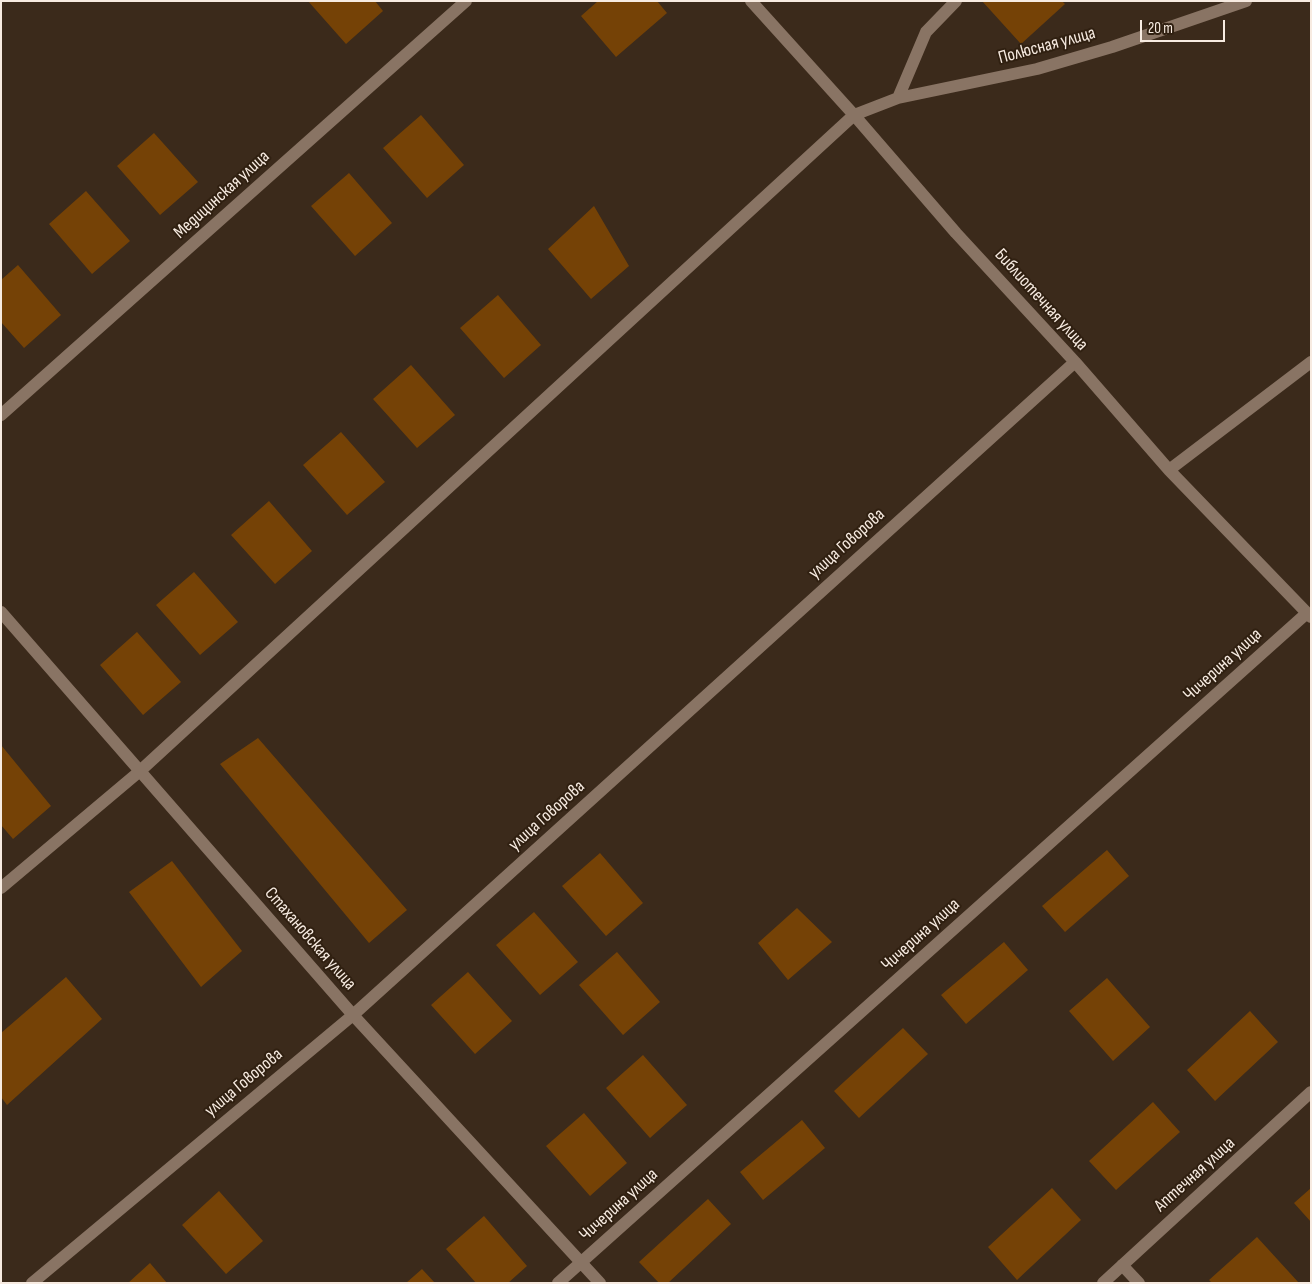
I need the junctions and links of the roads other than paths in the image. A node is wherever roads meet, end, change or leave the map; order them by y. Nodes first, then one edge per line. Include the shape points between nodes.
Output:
1 (466, 1) edge
2 (751, 1) edge
3 (956, 1) edge
4 (1246, 1) edge
5 (898, 98) junction
6 (854, 116) junction
7 (1075, 362) junction
8 (1311, 362) edge
9 (1, 415) edge
10 (1169, 470) junction
11 (1, 612) edge
12 (1309, 615) edge
13 (140, 770) junction
14 (1, 888) edge
15 (353, 1015) junction
16 (1311, 1092) edge
17 (582, 1262) junction
18 (1122, 1265) junction
19 (32, 1283) edge
20 (558, 1283) edge
21 (600, 1283) edge
22 (1102, 1283) edge
23 (1139, 1283) edge

1 - 9 street, Медицинская улица
2 - 6 street, Библиотечная улица
3 - 5 street via 926,32
4 - 5 street, Полюсная улица via 1037,69
5 - 6 street, Полюсная улица
6 - 7 street, Библиотечная улица
6 - 13 street
7 - 10 street, Библиотечная улица
7 - 15 street, улица Говорова
8 - 10 street
10 - 12 street, Библиотечная улица
11 - 13 street, Стахановская улица
12 - 17 street, Чичерина улица
13 - 14 street
13 - 15 street, Стахановская улица
15 - 17 street, Стахановская улица
15 - 19 street, улица Говорова
16 - 18 street, Аптечная улица
17 - 20 street, Чичерина улица
17 - 21 street, Стахановская улица
18 - 22 street, Аптечная улица
18 - 23 street

